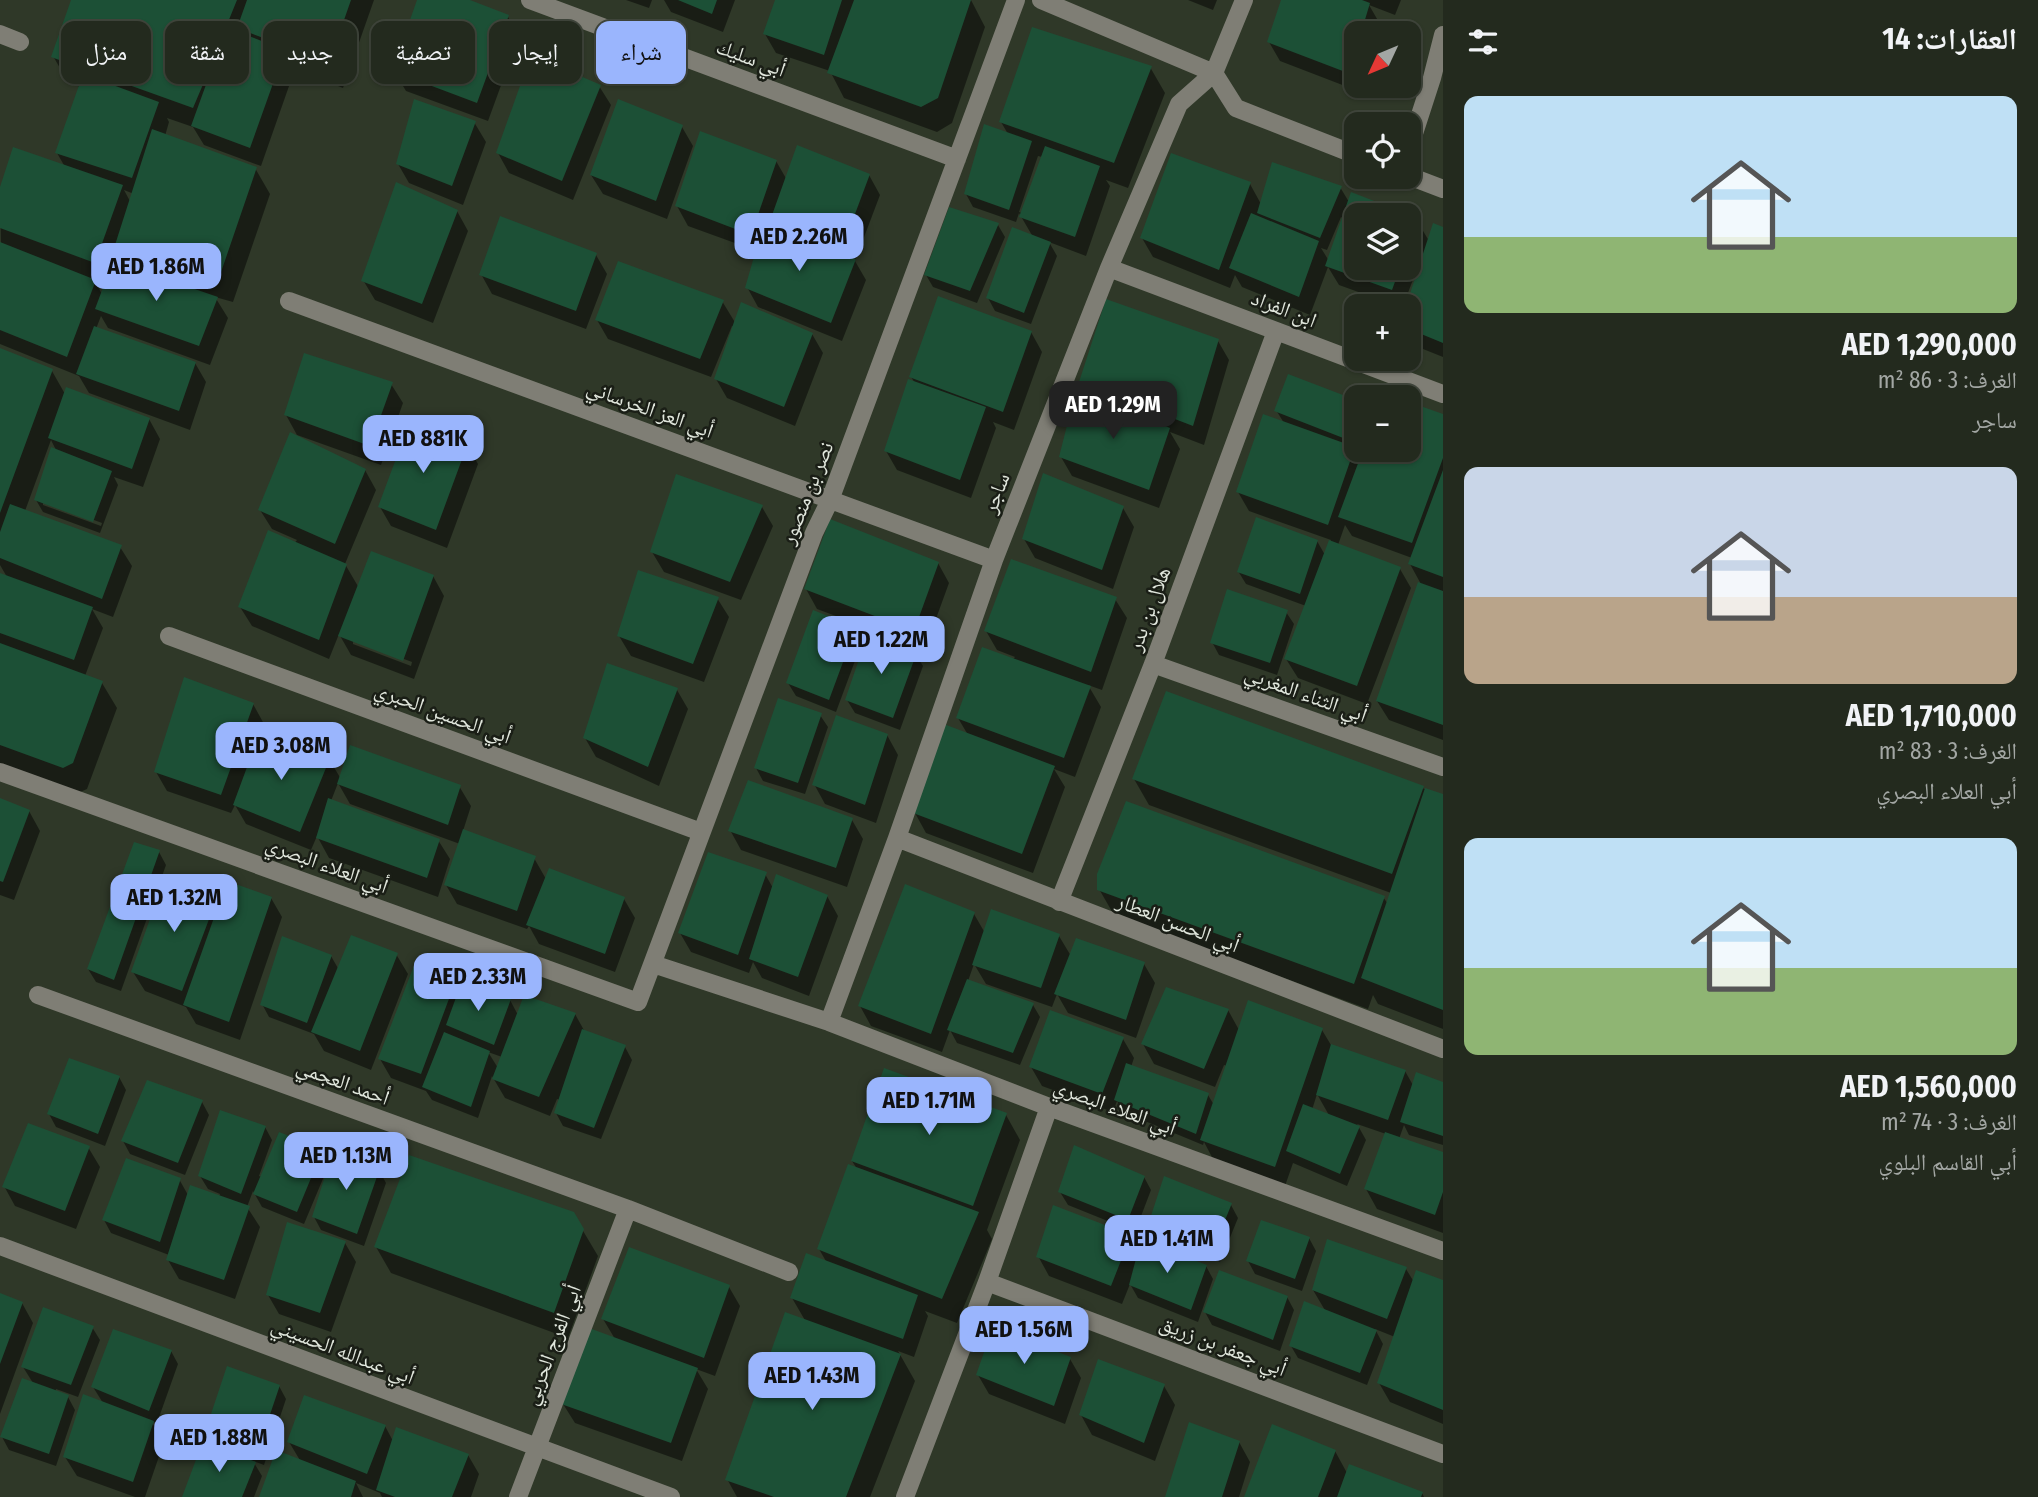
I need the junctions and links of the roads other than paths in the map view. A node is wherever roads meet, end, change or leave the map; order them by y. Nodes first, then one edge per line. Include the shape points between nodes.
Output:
1 (530, 0) edge
2 (1016, 0) edge
3 (1041, 0) edge
4 (1244, 0) edge
5 (0, 34) edge
6 (1443, 35) edge
7 (20, 42) dead end
8 (1214, 73) junction
9 (1421, 112) edge
10 (1344, 150) edge
11 (957, 159) junction
12 (1421, 181) edge
13 (1443, 189) edge
14 (1109, 268) junction
15 (289, 300) dead end
16 (1276, 331) junction
17 (1443, 394) edge
18 (830, 500) junction
19 (995, 560) junction
20 (169, 636) dead end
21 (1153, 664) junction
22 (1443, 767) edge
23 (0, 772) edge
24 (701, 832) junction
25 (897, 838) junction
26 (1059, 902) junction
27 (653, 964) junction
28 (38, 995) dead end
29 (638, 1002) joint
30 (829, 1022) junction
31 (1443, 1049) edge
32 (1049, 1107) junction
33 (628, 1209) junction
34 (0, 1246) edge
35 (1443, 1251) edge
36 (789, 1272) dead end
37 (987, 1282) junction
38 (537, 1448) junction
39 (1443, 1454) edge
40 (518, 1497) edge
41 (671, 1497) edge
42 (905, 1497) edge

1 - 11 street, أبي سليك
2 - 11 street, نصر بن منصور
3 - 8 street
4 - 8 street, ساجر
5 - 7 street
6 - 9 street
8 - 10 street via 1236,108
8 - 14 street, ساجر via 1179,104
11 - 18 street, نصر بن منصور
12 - 13 street
14 - 16 street, ابن الفراد
14 - 19 street, ساجر
15 - 18 street, أبي العز الخرساني
16 - 17 street, ابن الفراد
16 - 21 street, هلال بن بدر
18 - 19 street, أبي العز الخرساني
18 - 24 street, نصر بن منصور
19 - 25 street, ساجر
20 - 24 street, أبي الحسين الحبري
21 - 22 street, أبي الثناء المغربي
21 - 26 street, هلال بن بدر
23 - 29 street, أبي العلاء البصري
24 - 27 street, نصر بن منصور
25 - 26 street, أبي الحسن العطار
25 - 30 street, ساجر
26 - 31 street, أبي الحسن العطار
27 - 29 street, نصر بن منصور
27 - 30 street, أبي العلاء البصري
28 - 33 street, أحمد العجمي
30 - 32 street, أبي العلاء البصري
32 - 35 street, أبي العلاء البصري
32 - 37 street
33 - 36 street, أحمد العجمي
33 - 38 street, أبي الفرج الحربي
34 - 38 street, أبي عبدالله الحسيني
37 - 39 street, أبي جعفر بن زريق
37 - 42 street
38 - 40 street, أبي الفرج الحربي
38 - 41 street, أبي عبدالله الحسيني

